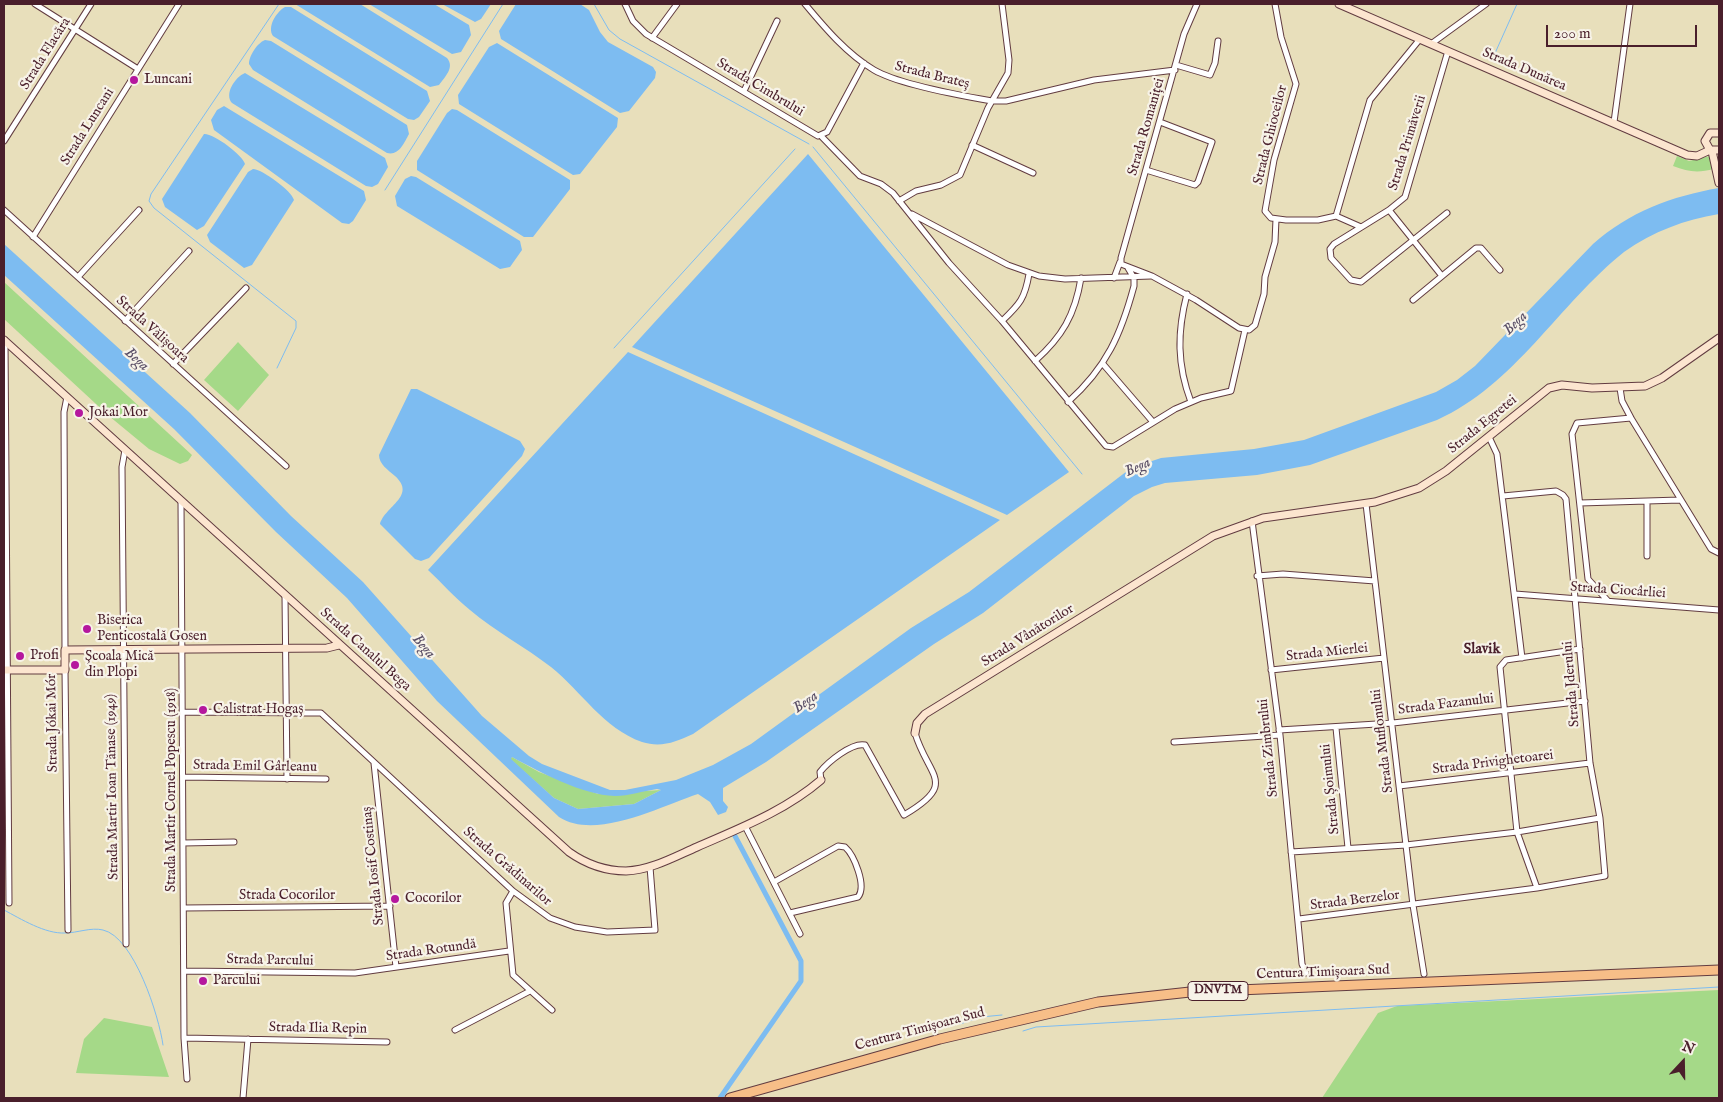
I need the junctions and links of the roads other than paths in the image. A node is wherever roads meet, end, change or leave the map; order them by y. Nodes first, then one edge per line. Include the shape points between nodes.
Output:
1 (35, 4) edge
2 (91, 4) edge
3 (179, 4) edge
4 (625, 4) edge
5 (677, 4) edge
6 (805, 4) edge
7 (1002, 4) edge
8 (1197, 4) edge
9 (1275, 4) edge
10 (1339, 4) edge
11 (1486, 4) edge
12 (1630, 4) edge
13 (777, 21) dead end
14 (75, 29) junction
15 (652, 38) junction
16 (1420, 39) junction
17 (1218, 41) dead end
18 (1431, 44) junction
19 (1448, 50) junction
20 (864, 64) junction
21 (1175, 68) junction
22 (138, 69) junction
23 (744, 91) junction
24 (992, 102) junction
25 (1160, 122) junction
26 (1614, 122) junction
27 (1719, 124) edge
28 (1716, 133) edge
29 (822, 136) junction
30 (4, 141) edge
31 (972, 145) junction
32 (1713, 149) edge
33 (1146, 170) junction
34 (1033, 174) dead end
35 (1719, 183) edge
36 (899, 202) junction
37 (4, 210) edge
38 (139, 210) dead end
39 (1389, 210) junction
40 (910, 213) junction
41 (1447, 213) dead end
42 (1336, 216) junction
43 (1276, 219) junction
44 (1363, 225) junction
45 (33, 237) junction
46 (1413, 240) junction
47 (189, 252) dead end
48 (1120, 260) junction
49 (1128, 268) junction
50 (1500, 270) dead end
51 (1029, 274) junction
52 (1152, 276) junction
53 (1442, 276) junction
54 (78, 278) junction
55 (1081, 278) junction
56 (1114, 278) junction
57 (1134, 278) junction
58 (246, 288) dead end
59 (1186, 294) junction
60 (1413, 300) dead end
61 (125, 320) junction
62 (1002, 321) junction
63 (1244, 330) junction
64 (1719, 338) edge
65 (4, 340) edge
66 (1034, 361) junction
67 (173, 364) junction
68 (1103, 364) junction
69 (1620, 388) junction
70 (67, 397) junction
71 (1068, 402) junction
72 (1192, 402) junction
73 (1631, 418) junction
74 (1152, 422) junction
75 (1489, 437) junction
76 (125, 450) junction
77 (286, 466) dead end
78 (1503, 496) junction
79 (1680, 500) junction
80 (181, 501) junction
81 (1647, 501) junction
82 (1580, 503) junction
83 (1366, 504) junction
84 (1252, 521) junction
85 (1719, 552) edge
86 (1648, 556) dead end
87 (1257, 576) junction
88 (1375, 580) junction
89 (1515, 594) junction
90 (285, 596) junction
91 (1576, 599) junction
92 (1608, 601) junction
93 (1719, 610) edge
94 (339, 645) junction
95 (285, 648) junction
96 (123, 649) junction
97 (181, 649) junction
98 (1580, 649) junction
99 (65, 650) junction
100 (1384, 658) junction
101 (1522, 658) junction
102 (5, 670) edge
103 (64, 670) junction
104 (1271, 670) junction
105 (1585, 701) junction
106 (1503, 710) junction
107 (183, 712) junction
108 (287, 713) junction
109 (1393, 723) junction
110 (1336, 728) junction
111 (1279, 732) junction
112 (915, 733) joint
113 (1174, 742) dead end
114 (865, 744) joint
115 (374, 763) junction
116 (1590, 763) junction
117 (1510, 772) junction
118 (184, 777) junction
119 (326, 778) dead end
120 (287, 779) junction
121 (820, 780) joint
122 (1400, 786) junction
123 (1600, 818) junction
124 (745, 826) junction
125 (1517, 832) junction
126 (234, 842) dead end
127 (183, 843) junction
128 (1406, 845) junction
129 (1348, 848) junction
130 (1291, 852) junction
131 (650, 867) junction
132 (1605, 876) joint
133 (774, 882) junction
134 (1537, 888) junction
135 (513, 890) junction
136 (9, 903) dead end
137 (1413, 905) junction
138 (390, 906) junction
139 (184, 908) junction
140 (790, 913) junction
141 (1299, 919) junction
142 (68, 930) dead end
143 (800, 934) dead end
144 (126, 944) dead end
145 (510, 951) junction
146 (396, 967) junction
147 (1719, 970) edge
148 (184, 971) junction
149 (355, 973) joint
150 (1306, 973) dead end
151 (1424, 974) dead end
152 (530, 991) junction
153 (552, 1010) dead end
154 (455, 1030) dead end
155 (184, 1038) junction
156 (248, 1039) junction
157 (387, 1042) dead end
158 (188, 1079) dead end
159 (243, 1098) edge
160 (730, 1098) edge

1 - 14 street
2 - 14 street, Strada Flacăra
3 - 22 street, Strada Luncani
4 - 15 street, Strada Cimbrului via 635,24
5 - 15 street
6 - 20 street, Strada Brateș
7 - 24 street via 1009,70
8 - 21 street, Strada Romaniței via 1184,34
9 - 43 street, Strada Ghioceilor via 1281,37 1296,84 1274,160 1265,208 1267,215
10 - 16 street, Strada Dunărea
11 - 18 street
12 - 26 street
13 - 23 street
14 - 22 street
14 - 30 street, Strada Flacăra
15 - 23 street, Strada Cimbrului
16 - 18 street, Strada Dunărea
16 - 42 street via 1370,100
17 - 21 street via 1210,76
18 - 19 street, Strada Dunărea
19 - 26 street, Strada Dunărea
19 - 39 street, Strada Primăverii via 1407,193
20 - 24 street, Strada Brateș via 898,80
20 - 29 street via 829,130
21 - 24 street via 1113,76
21 - 25 street, Strada Romaniței
22 - 45 street, Strada Luncani
23 - 29 street, Strada Cimbrului
24 - 31 street
25 - 33 street, Strada Romaniței
25 - 33 street via 1212,142 1195,185
26 - 32 street, Strada Dunărea via 1687,155 1700,155
27 - 28 street, Strada Dunărea
28 - 32 street, Strada Dunărea via 1706,138
29 - 36 street, Strada Cimbrului via 860,176 881,184
31 - 34 street
31 - 36 street via 960,175 941,185 916,190
32 - 35 street
33 - 48 street, Strada Romaniței
36 - 40 street, Strada Cimbrului
37 - 45 street, Strada Vălișoara
38 - 54 street
39 - 44 street, Strada Primăverii
39 - 46 street
40 - 51 street
40 - 62 street via 949,263
41 - 46 street
42 - 43 street via 1301,221
42 - 44 street
43 - 63 street via 1275,242 1255,325
44 - 46 street, Strada Primăverii via 1330,249 1336,264 1356,282 1361,282
45 - 54 street, Strada Vălișoara
46 - 53 street
47 - 61 street
48 - 49 street
48 - 56 street, Strada Romaniței
49 - 52 street
49 - 57 street
50 - 53 street via 1478,247
51 - 55 street
51 - 62 street via 1026,294
52 - 57 street
52 - 59 street
53 - 60 street
54 - 61 street, Strada Vălișoara
55 - 56 street
55 - 66 street via 1078,299 1062,333
56 - 57 street
57 - 68 street via 1124,324
58 - 67 street
59 - 63 street
59 - 72 street via 1178,341 1183,378
61 - 67 street, Strada Vălișoara
62 - 66 street
63 - 72 street via 1231,391
64 - 69 street, Strada Egretei via 1662,378 1645,386
65 - 70 street, Strada Canalul Bega
65 - 102 street
66 - 71 street
67 - 77 street, Strada Vălișoara
68 - 71 street
68 - 74 street
69 - 73 street via 1622,401
69 - 75 street, Strada Egretei via 1554,386
70 - 76 street, Strada Canalul Bega
70 - 99 street, Strada Jókai Mór via 64,412
71 - 74 street via 1103,444 1110,447
72 - 74 street
73 - 79 street
73 - 82 street via 1574,426 1572,434
75 - 78 street via 1497,454
75 - 83 street, Strada Egretei via 1427,484
76 - 80 street, Strada Canalul Bega
76 - 96 street, Strada Martir Ioan Tănase (1949) via 122,467
78 - 89 street
78 - 91 street, Strada Jderului via 1551,490 1560,492 1566,499
79 - 81 street
79 - 85 street via 1711,549
80 - 90 street, Strada Canalul Bega
80 - 97 street, Strada Martir Cornel Popescu (1918)
81 - 82 street
81 - 86 street
82 - 92 street via 1588,580
83 - 84 street, Strada Egretei via 1274,515
83 - 88 street, Strada Muflonului
84 - 87 street, Strada Zimbrului
84 - 112 street, Strada Vânătorilor via 1193,547 925,714 917,723
87 - 88 street via 1283,574
87 - 104 street, Strada Zimbrului
88 - 100 street, Strada Muflonului
89 - 91 street, Strada Ciocârliei
89 - 101 street
90 - 94 street, Strada Canalul Bega
90 - 95 street
91 - 92 street, Strada Ciocârliei
91 - 98 street, Strada Jderului
92 - 93 street, Strada Ciocârliei
94 - 95 street
94 - 131 street, Strada Canalul Bega via 575,856 610,870
95 - 97 street
95 - 108 street
96 - 97 street
96 - 99 street
96 - 144 street, Strada Martir Ioan Tănase (1949)
97 - 107 street, Strada Martir Cornel Popescu (1918)
98 - 101 street
98 - 105 street, Strada Jderului
99 - 103 street, Strada Jókai Mór
100 - 104 street, Strada Mierlei
100 - 109 street, Strada Muflonului
101 - 106 street via 1501,663
102 - 103 street
102 - 136 street
103 - 142 street, Strada Jókai Mór
104 - 111 street, Strada Zimbrului
105 - 106 street, Strada Fazanului
105 - 116 street, Strada Jderului
106 - 109 street, Strada Fazanului
106 - 117 street
107 - 108 street
107 - 118 street, Strada Martir Cornel Popescu (1918)
108 - 115 street, Strada Grădinarilor via 326,716
108 - 120 street
109 - 110 street, Strada Fazanului
109 - 122 street, Strada Muflonului
110 - 111 street, Strada Fazanului
110 - 129 street, Strada Șoimului
111 - 113 street, Strada Fazanului
111 - 130 street, Strada Zimbrului
112 - 114 street, Strada Vânătorilor via 935,774 936,785 931,796 904,815
114 - 121 street, Strada Canalul Bega via 855,745 825,766 820,772
115 - 135 street, Strada Grădinarilor
115 - 138 street, Strada Iosif Costinaș
116 - 117 street, Strada Privighetoarei
116 - 123 street, Strada Jderului
117 - 122 street, Strada Privighetoarei
117 - 125 street
118 - 120 street, Strada Emil Gârleanu
118 - 127 street, Strada Martir Cornel Popescu (1918)
119 - 120 street, Strada Emil Gârleanu
121 - 124 street, Strada Canalul Bega via 776,810
122 - 128 street, Strada Muflonului
123 - 125 street
123 - 132 street, Strada Jderului
124 - 131 street, Strada Canalul Bega
124 - 133 street
125 - 128 street
125 - 134 street
126 - 127 street
127 - 139 street, Strada Martir Cornel Popescu (1918)
128 - 129 street
128 - 137 street, Strada Muflonului
129 - 130 street
130 - 141 street, Strada Zimbrului
131 - 135 street, Strada Grădinarilor via 655,930 607,932 564,924 550,918
132 - 134 street, Strada Berzelor
133 - 140 street
133 - 140 street via 838,846 845,847 851,855 861,883 858,898
134 - 137 street, Strada Berzelor
135 - 145 street via 506,904
137 - 141 street, Strada Berzelor
137 - 151 street, Strada Muflonului
138 - 139 street, Strada Cocorilor
138 - 146 street, Strada Iosif Costinaș
139 - 148 street, Strada Martir Cornel Popescu (1918)
140 - 143 street
141 - 150 street, Strada Zimbrului via 1302,964
145 - 146 street, Strada Rotundă
145 - 152 street via 513,975
146 - 149 street, Strada Rotundă
147 - 160 highway, Centura Timișoara Sud / DNVTM via 1190,992 1098,1002 940,1039
148 - 149 street, Strada Parcului
148 - 155 street, Strada Martir Cornel Popescu (1918)
152 - 153 street
152 - 154 street
155 - 156 street, Strada Ilia Repin
155 - 158 street, Strada Martir Cornel Popescu (1918)
156 - 157 street, Strada Ilia Repin
156 - 159 street

